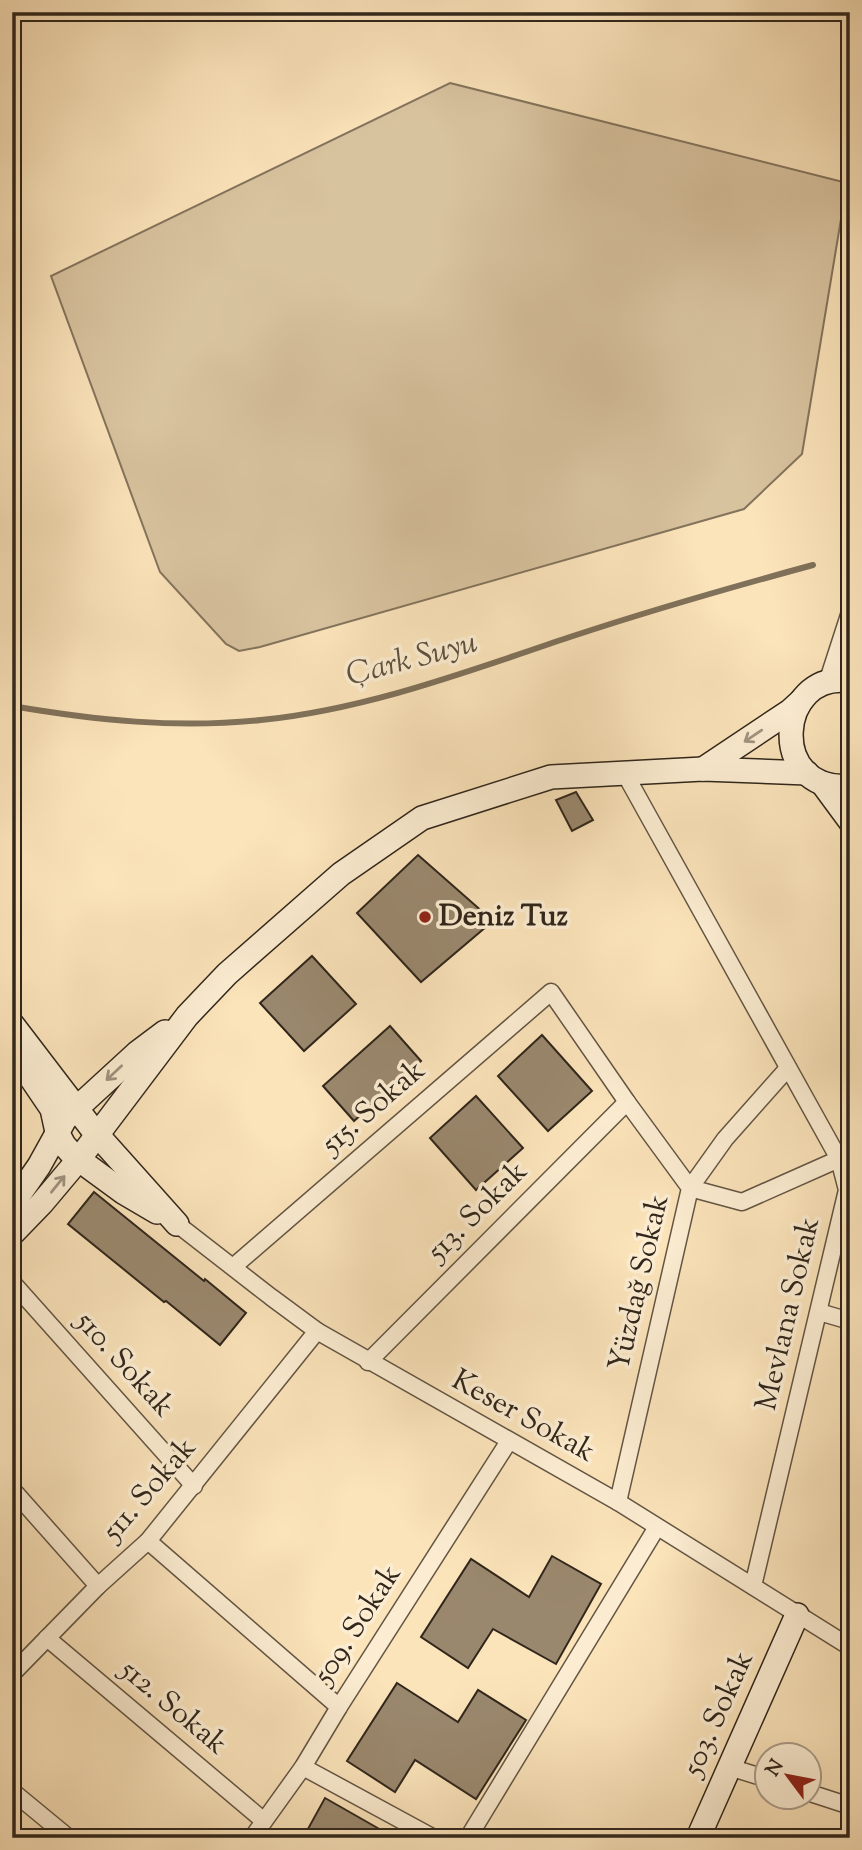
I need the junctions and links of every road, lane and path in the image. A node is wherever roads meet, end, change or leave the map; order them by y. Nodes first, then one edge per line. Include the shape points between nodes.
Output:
1 (850, 612) edge
2 (850, 681) edge
3 (827, 683) junction
4 (801, 701) junction
5 (703, 769) junction
6 (624, 772) junction
7 (814, 778) junction
8 (850, 786) edge
9 (850, 821) edge
10 (551, 992) joint
11 (187, 1016) junction
12 (12, 1024) edge
13 (12, 1050) edge
14 (788, 1068) junction
15 (627, 1102) junction
16 (77, 1108) junction
17 (57, 1132) junction
18 (97, 1136) junction
19 (79, 1159) junction
20 (839, 1159) junction
21 (690, 1188) junction
22 (12, 1205) edge
23 (177, 1224) junction
24 (12, 1234) edge
25 (233, 1267) junction
26 (12, 1282) edge
27 (818, 1312) junction
28 (850, 1321) edge
29 (317, 1331) junction
30 (368, 1362) junction
31 (509, 1441) junction
32 (194, 1486) junction
33 (12, 1489) edge
34 (618, 1502) junction
35 (657, 1527) junction
36 (148, 1541) junction
37 (98, 1586) junction
38 (753, 1586) junction
39 (797, 1615) junction
40 (47, 1638) junction
41 (850, 1647) edge
42 (12, 1674) edge
43 (339, 1707) junction
44 (303, 1767) junction
45 (729, 1767) junction
46 (754, 1775) edge
47 (12, 1791) edge
48 (824, 1798) edge
49 (850, 1806) edge
50 (261, 1832) edge
51 (69, 1838) edge
52 (434, 1838) edge
53 (468, 1838) edge
54 (698, 1838) edge

1 - 3 street
2 - 3 street
3 - 4 street
4 -> 5 street
4 - 7 street via 793,715 791,746 797,761
5 - 6 street
5 - 7 street
6 - 11 street via 551,777 422,818 341,874
6 - 14 street, Mevlana Sokak
7 - 8 street
7 - 9 street
10 - 15 street, Yüzdağ Sokak
10 - 25 street, 515. Sokak
11 -> 16 street via 137,1053
11 - 18 street
12 - 16 street
13 - 17 street via 52,1109
14 - 20 street, Mevlana Sokak
14 - 21 street via 725,1139
15 - 21 street, Yüzdağ Sokak
15 - 30 street, 513. Sokak
16 - 17 street
16 - 18 street
17 - 19 street
17 - 22 street
18 - 19 street
18 - 23 street
19 - 23 street
24 -> 19 street
20 - 21 street via 742,1202
20 - 27 street, Mevlana Sokak via 848,1189
21 - 34 street, Yüzdağ Sokak
23 - 25 street, Keser Sokak
25 - 29 street, Keser Sokak
26 - 32 street, 510. Sokak
27 - 28 street
27 - 38 street, Mevlana Sokak
29 - 30 street, Keser Sokak
29 - 32 street, 511. Sokak
30 - 31 street, Keser Sokak
31 - 34 street, Keser Sokak
31 - 43 street, 509. Sokak
32 - 36 street, 511. Sokak
33 - 37 street
34 - 35 street, Keser Sokak
35 - 38 street, Keser Sokak
35 - 53 street
36 - 37 street, 511. Sokak
36 - 43 street
37 - 40 street, 511. Sokak
38 - 39 street, Keser Sokak
39 - 41 street, Keser Sokak
39 - 45 street, 503. Sokak
40 - 42 street, 511. Sokak
40 - 50 street, 512. Sokak
43 - 44 street, 509. Sokak
44 - 50 street, 509. Sokak
44 - 52 street
45 - 46 street
45 - 54 street, 503. Sokak
47 - 51 street
48 - 49 street

